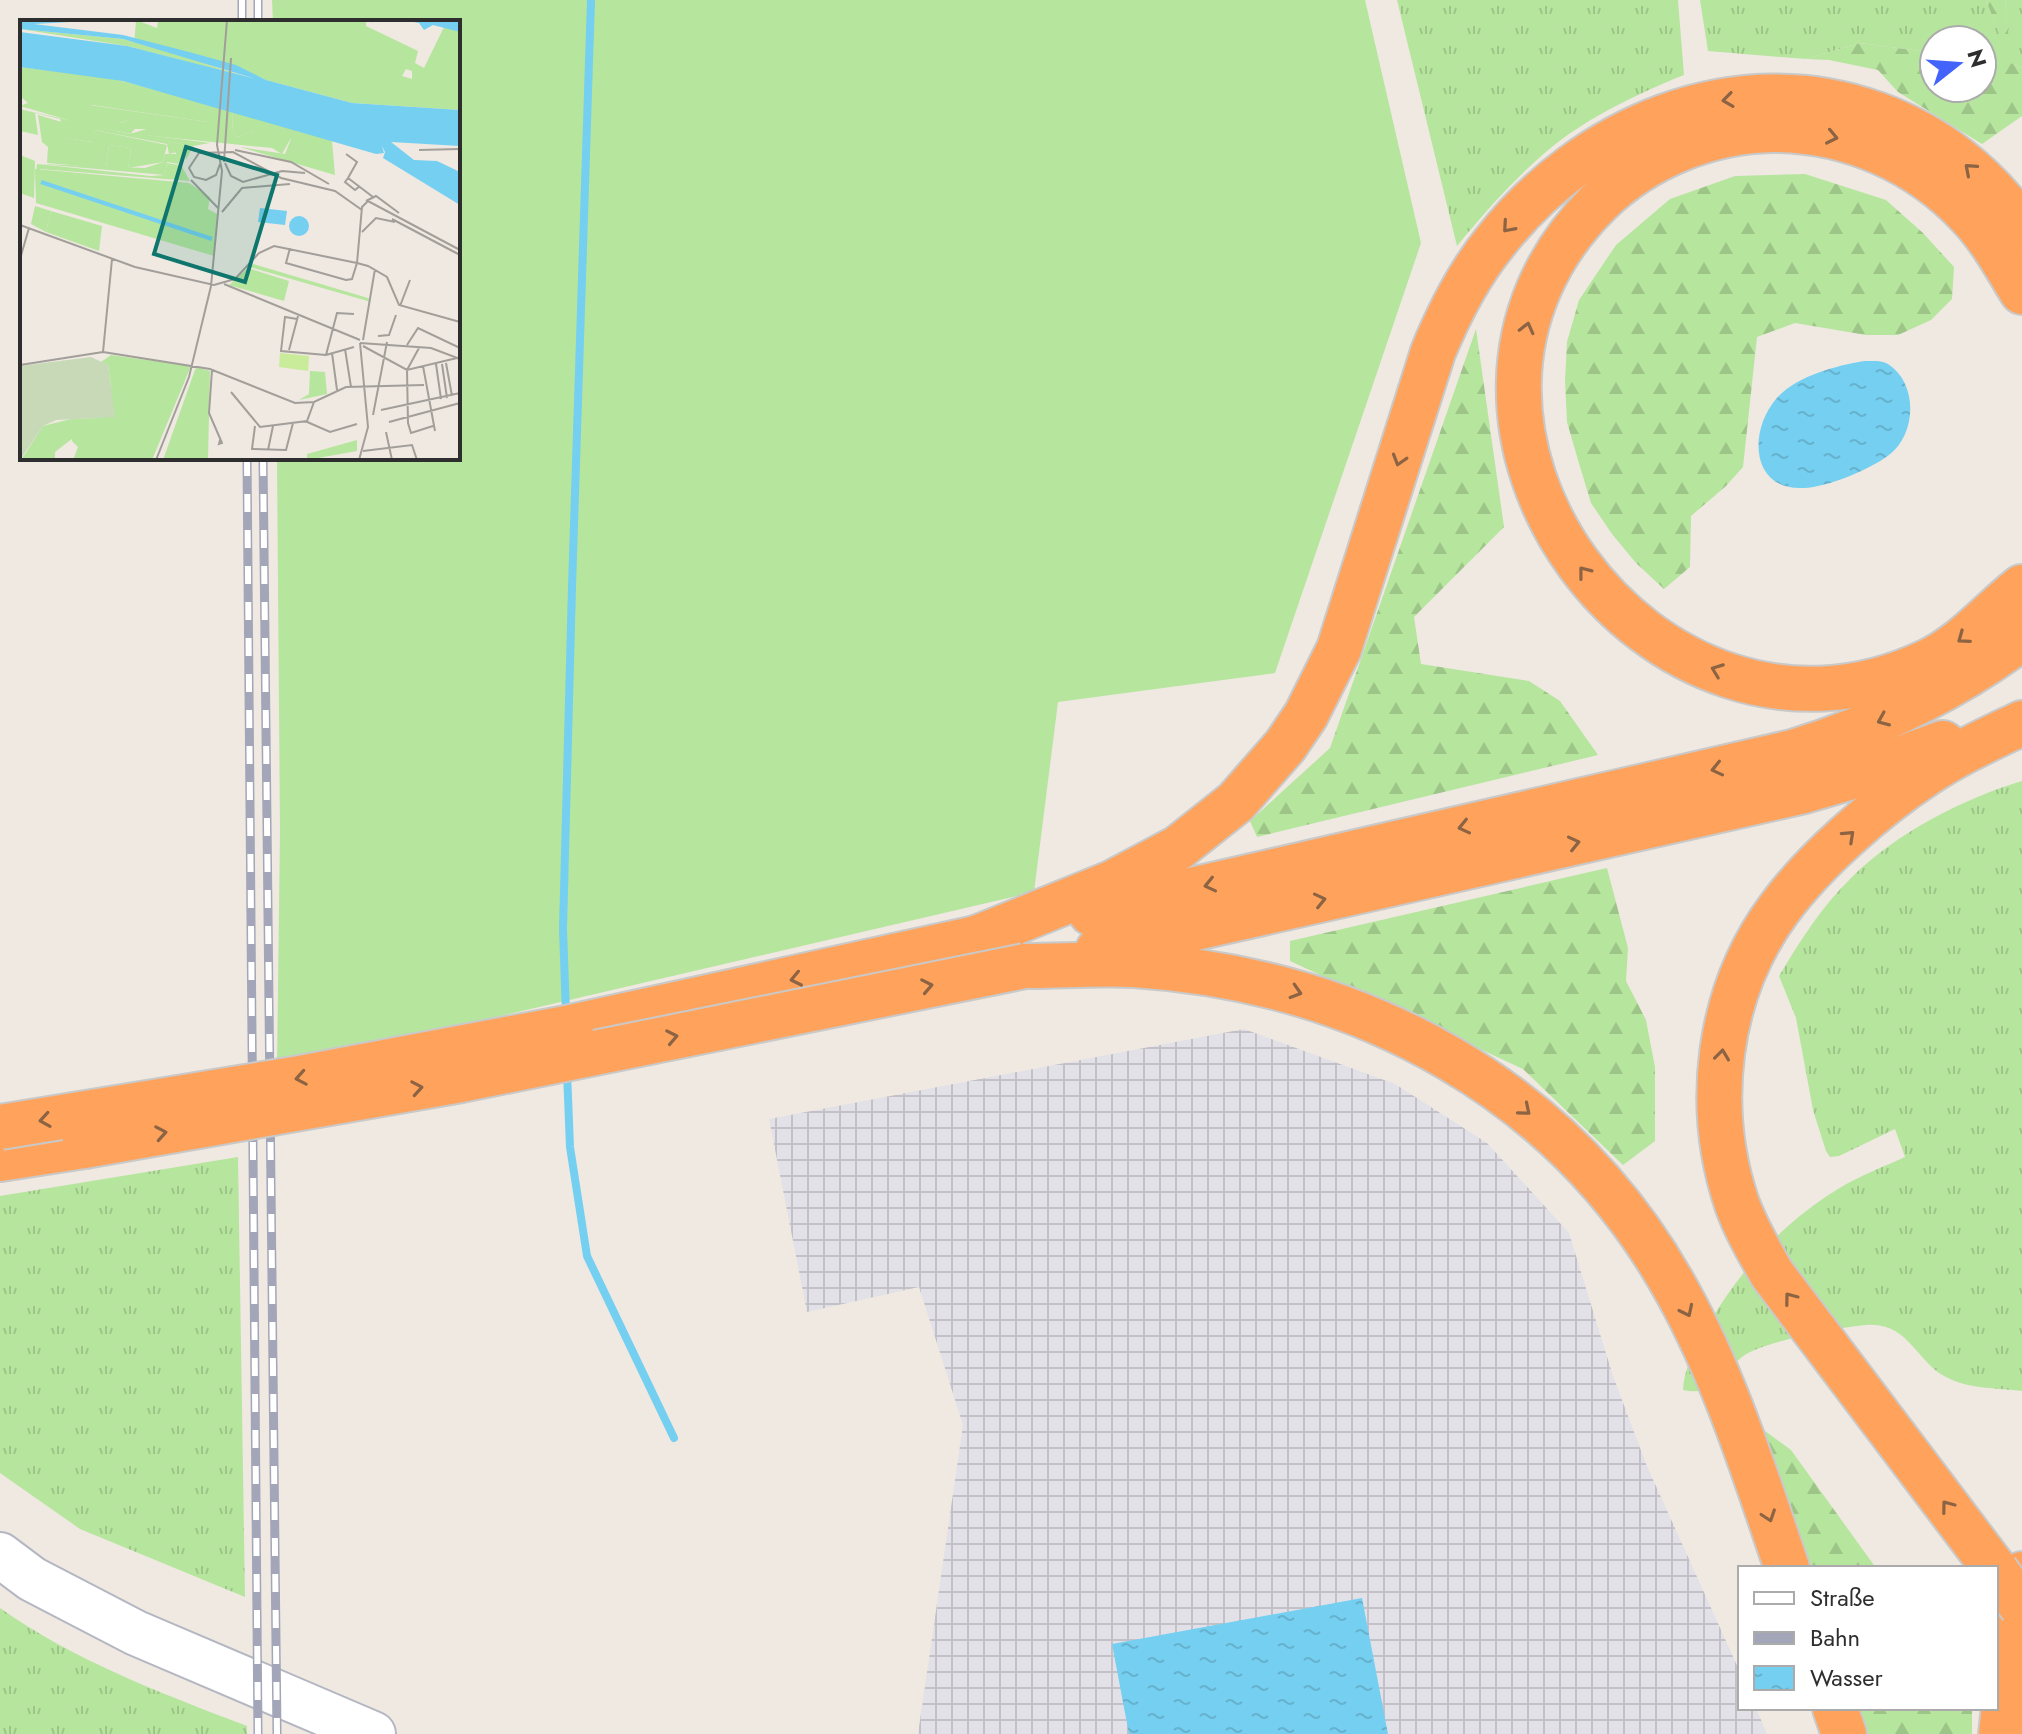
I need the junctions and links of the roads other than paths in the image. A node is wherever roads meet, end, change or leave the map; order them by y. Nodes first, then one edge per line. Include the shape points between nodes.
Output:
1 (2022, 227) edge
2 (2022, 292) edge
3 (2022, 587) edge
4 (2022, 638) edge
5 (2022, 722) edge
6 (974, 939) junction
7 (1025, 966) junction
8 (0, 1127) edge
9 (0, 1159) edge
10 (0, 1555) edge
11 (1786, 1566) edge
12 (1992, 1566) edge
13 (1998, 1574) edge
14 (2022, 1574) edge
15 (2022, 1607) edge
16 (1836, 1710) edge
17 (373, 1734) edge
18 (1844, 1734) edge
19 (2001, 1734) edge

1 -> 6 highway via 1994,191 1946,150 1891,119 1831,101 1768,96 1705,104 1645,123 1585,156 1495,241 1461,291 1424,378 1339,649 1285,746 1236,802 1178,848 1112,883
3 -> 2 highway via 1961,641 1930,660 1864,684 1817,688 1724,674 1661,643 1624,616 1570,555 1535,483 1518,405 1526,325 1539,287 1573,230 1610,191 1642,168 1716,137 1795,130 1861,144 1910,166 1971,217
4 -> 6 highway via 1914,706 1793,752
7 -> 5 highway via 1804,791
12 -> 5 highway via 1772,1274 1752,1240 1727,1167 1719,1090 1722,1052 1742,977 1779,909 1825,858 1894,796 1963,751
6 -> 8 highway, bridge via 555,1030
9 -> 7 highway, bridge via 445,1083
7 -> 11 highway via 1134,965 1282,988 1379,1021 1460,1062 1512,1099 1606,1187 1678,1293 1707,1350
10 - 17 main road via 32,1579 136,1633
13 - 15 highway, bridge
14 - 19 highway
16 - 18 highway

